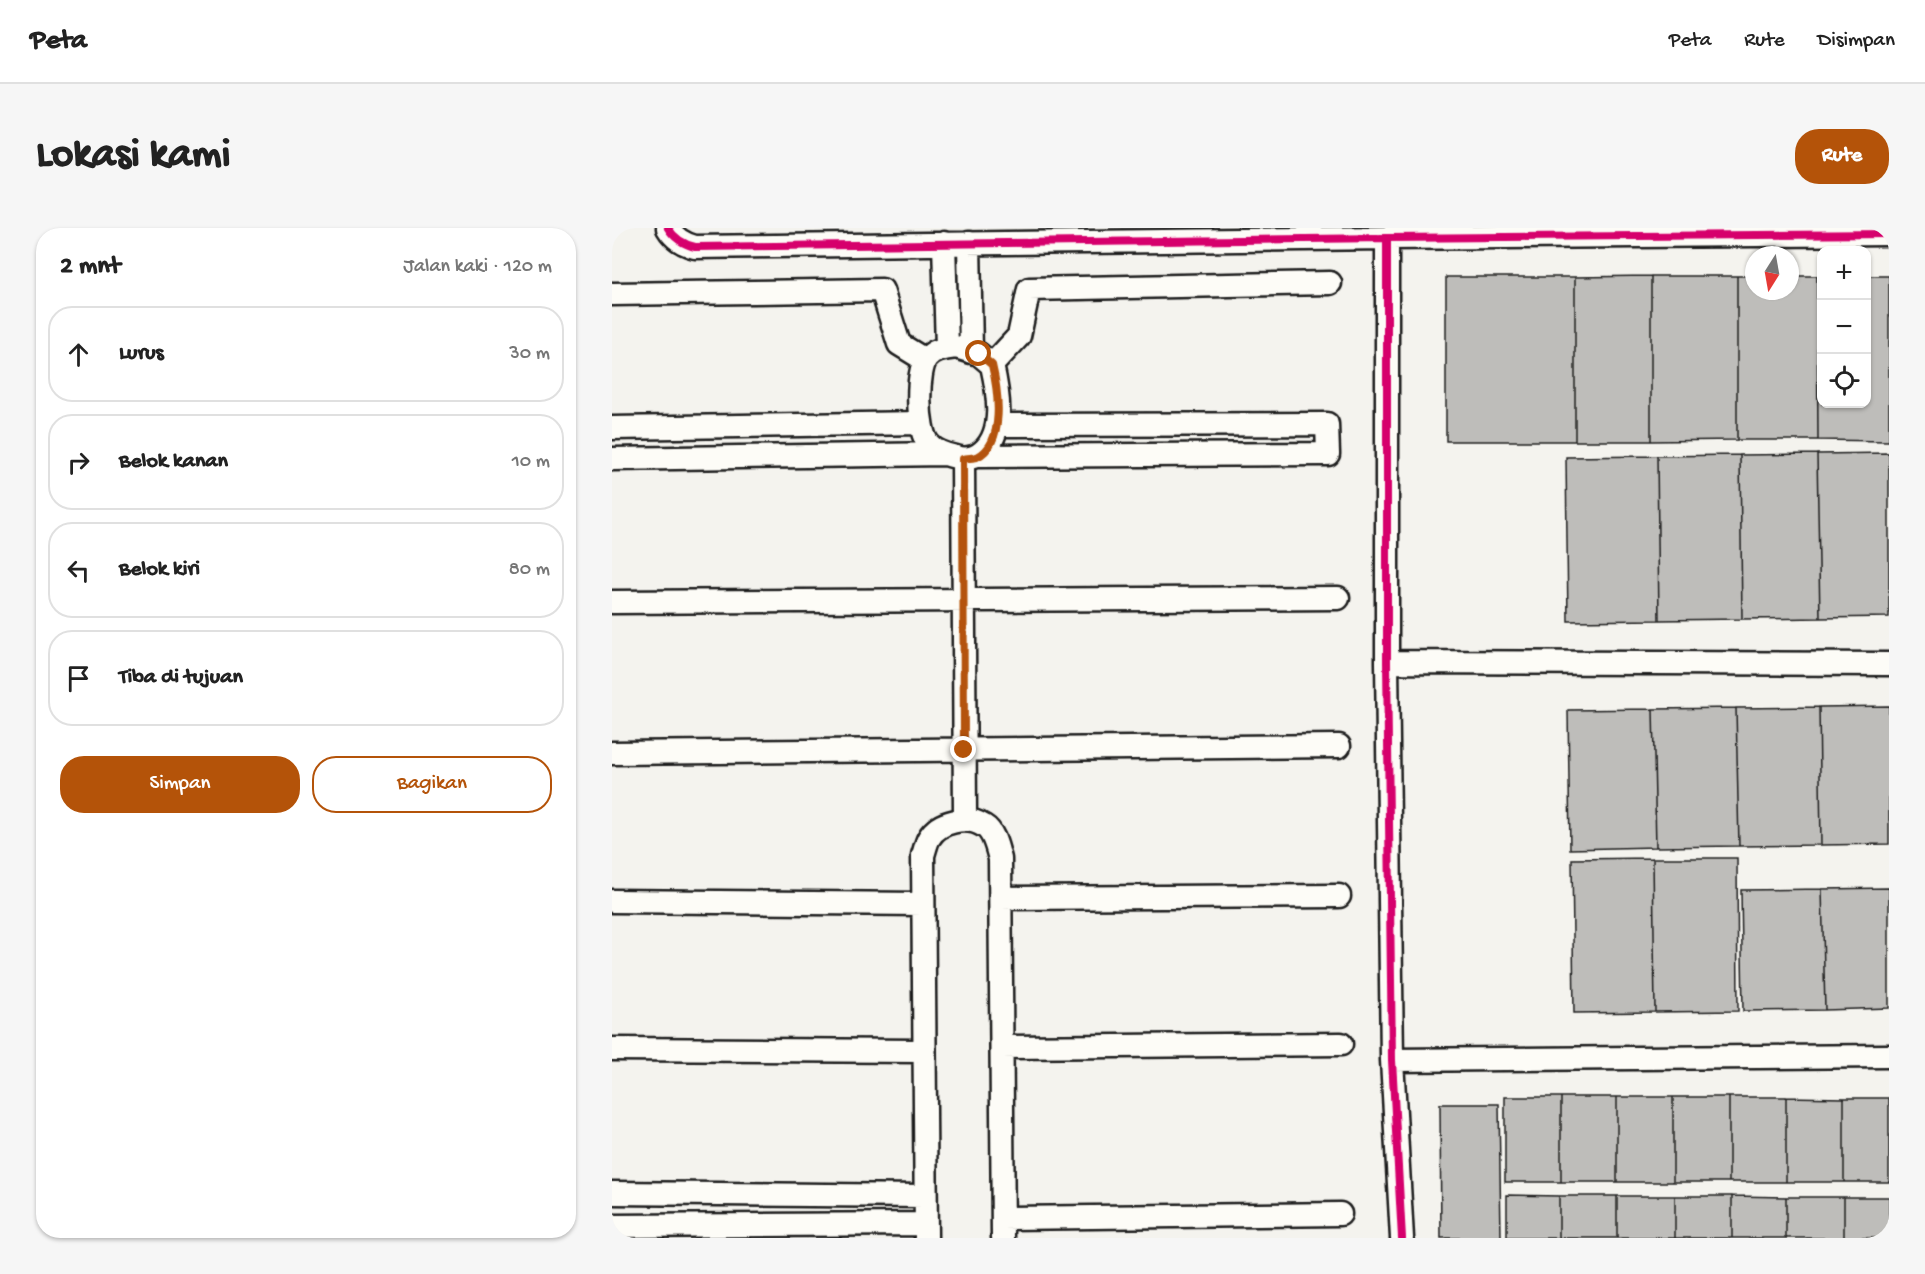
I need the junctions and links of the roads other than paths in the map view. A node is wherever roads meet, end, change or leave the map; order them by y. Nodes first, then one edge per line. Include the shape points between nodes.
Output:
1 (679, 232) edge
2 (1889, 234) edge
3 (1387, 238) junction
4 (944, 243) junction
5 (969, 243) junction
6 (1330, 283) dead end
7 (612, 294) edge
8 (947, 348) junction
9 (971, 352) junction
10 (925, 360) junction
11 (992, 365) junction
12 (921, 423) junction
13 (997, 424) junction
14 (612, 428) edge
15 (962, 457) junction
16 (612, 459) edge
17 (1338, 598) dead end
18 (964, 600) junction
19 (612, 602) edge
20 (1387, 662) junction
21 (1889, 664) edge
22 (1339, 746) dead end
23 (964, 750) junction
24 (612, 753) edge
25 (965, 819) junction
26 (1339, 896) dead end
27 (1001, 898) junction
28 (612, 901) edge
29 (923, 904) junction
30 (1341, 1044) dead end
31 (1002, 1047) junction
32 (612, 1049) edge
33 (924, 1051) junction
34 (1889, 1056) edge
35 (1392, 1060) junction
36 (612, 1193) edge
37 (924, 1196) junction
38 (1340, 1214) dead end
39 (612, 1226) edge
40 (1003, 1228) edge
41 (925, 1231) edge
42 (1402, 1238) edge

1 - 4 street via 694,247
2 - 3 street
3 - 5 street
3 - 20 street
4 - 5 street
4 - 8 street
5 - 9 street
6 - 11 street via 1029,290 1019,336
7 - 10 street via 882,290 899,344
8 - 9 street
8 - 10 street via 936,350
9 - 11 street
10 - 12 street via 920,380
11 - 13 street
12 - 14 street
12 - 15 street via 927,442
13 - 15 street via 990,445
13 - 15 street via 1327,424 1328,454
15 - 16 street
15 - 18 street
17 - 18 street
18 - 19 street
18 - 23 street
20 - 21 street
20 - 35 street
22 - 23 street
23 - 24 street
23 - 25 street
25 - 27 street via 985,826 996,841
25 - 29 street via 943,825 930,836 922,855
26 - 27 street
27 - 31 street
28 - 29 street
29 - 33 street
30 - 31 street
31 - 40 street
32 - 33 street
33 - 37 street
34 - 35 street
35 - 42 street
36 - 37 street
37 - 41 street
38 - 40 street
39 - 41 street

